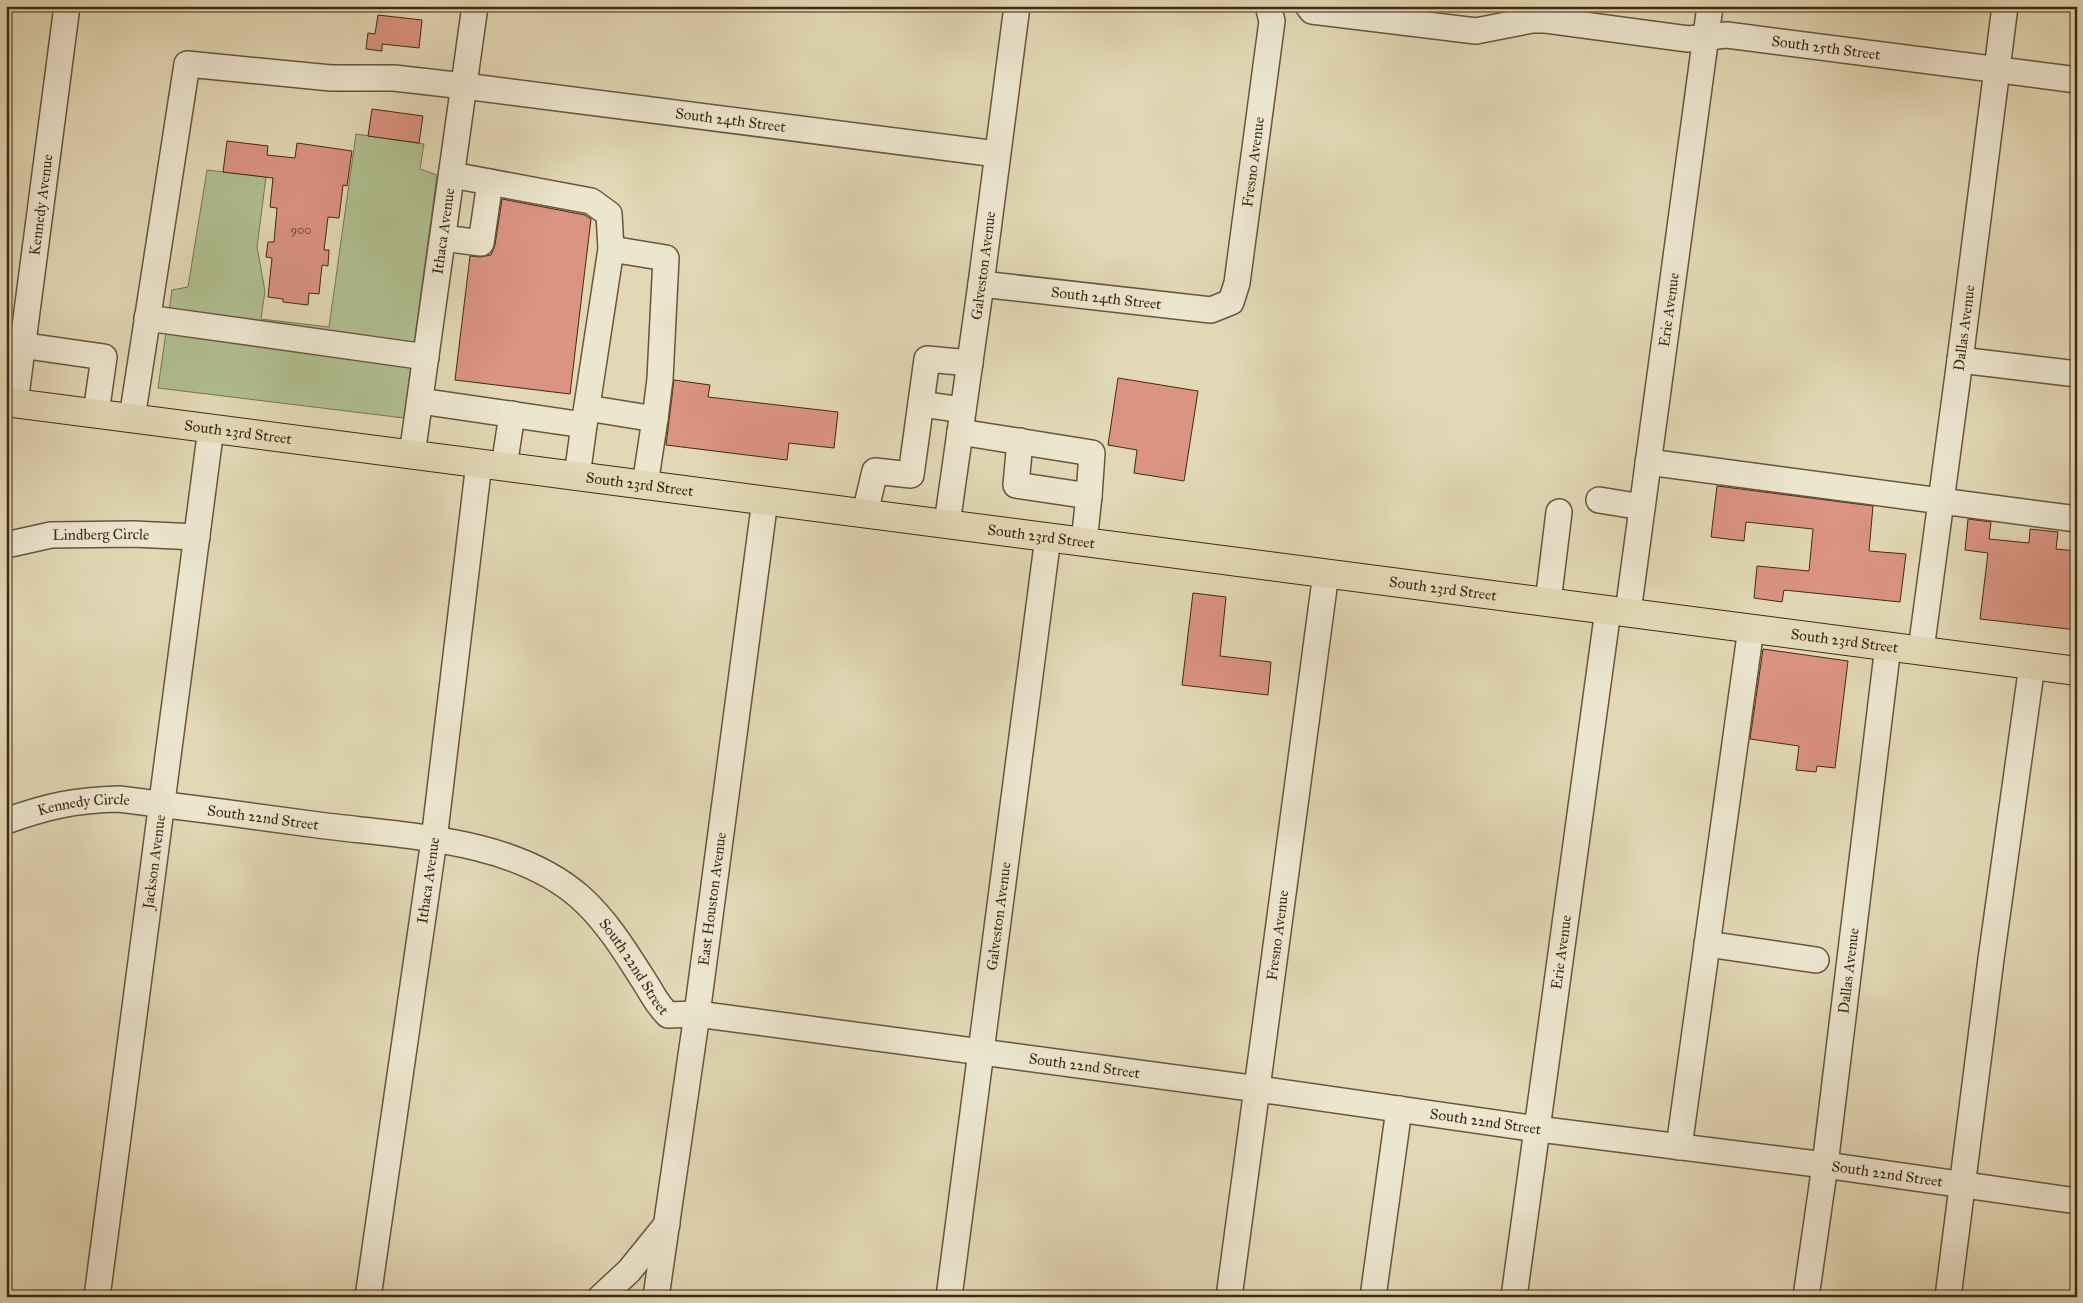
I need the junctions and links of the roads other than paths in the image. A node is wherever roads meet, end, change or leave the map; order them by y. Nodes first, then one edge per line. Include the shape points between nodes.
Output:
1 (67, 6) edge
2 (475, 6) edge
3 (1017, 6) edge
4 (1308, 6) edge
5 (1438, 6) edge
6 (1710, 6) edge
7 (2005, 6) edge
8 (1270, 14) edge
9 (1452, 28) junction
10 (1706, 37) junction
11 (1997, 70) junction
12 (2077, 80) edge
13 (464, 86) junction
14 (997, 154) junction
15 (452, 176) junction
16 (490, 182) junction
17 (443, 238) junction
18 (611, 249) junction
19 (981, 284) junction
20 (1231, 302) joint
21 (17, 309) edge
22 (147, 318) junction
23 (14, 344) edge
24 (426, 357) junction
25 (1960, 360) junction
26 (970, 363) junction
27 (2077, 374) edge
28 (420, 401) junction
29 (10, 402) edge
30 (921, 404) junction
31 (96, 413) junction
32 (512, 414) junction
33 (586, 416) junction
34 (132, 418) junction
35 (655, 419) junction
36 (962, 421) junction
37 (211, 428) junction
38 (1020, 441) junction
39 (412, 454) junction
40 (1648, 462) junction
41 (492, 465) junction
42 (577, 476) junction
43 (645, 485) junction
44 (1089, 496) junction
45 (765, 500) junction
46 (1599, 500) dead end
47 (1941, 501) junction
48 (1642, 506) junction
49 (1559, 512) dead end
50 (865, 513) junction
51 (2077, 519) edge
52 (947, 524) junction
53 (197, 537) junction
54 (1048, 537) junction
55 (1084, 542) junction
56 (6, 545) edge
57 (1326, 573) junction
58 (1548, 602) junction
59 (1618, 611) junction
60 (1751, 628) junction
61 (1888, 646) junction
62 (1920, 650) junction
63 (2032, 665) junction
64 (2077, 670) edge
65 (163, 804) junction
66 (6, 821) edge
67 (434, 840) junction
68 (1708, 944) junction
69 (1816, 960) dead end
70 (696, 1014) junction
71 (981, 1052) junction
72 (1258, 1089) junction
73 (1399, 1109) junction
74 (1538, 1129) junction
75 (1679, 1147) junction
76 (1825, 1165) junction
77 (1962, 1184) junction
78 (2077, 1201) edge
79 (667, 1224) junction
80 (97, 1297) edge
81 (368, 1297) edge
82 (601, 1297) edge
83 (656, 1297) edge
84 (949, 1297) edge
85 (1229, 1297) edge
86 (1373, 1297) edge
87 (1514, 1297) edge
88 (1806, 1297) edge
89 (1948, 1297) edge

1 - 21 street, Kennedy Avenue
2 - 13 street, Ithaca Avenue
3 - 14 street, Galveston Avenue
4 - 9 street, South 25th Street via 1312,11
5 - 9 street
6 - 10 street, Erie Avenue
7 - 11 street, Dallas Avenue
8 - 20 street, Fresno Avenue via 1237,283
9 - 10 street, South 25th Street via 1476,31 1546,20 1688,39
10 - 11 street, South 25th Street via 1727,35
10 - 40 street, Erie Avenue
11 - 12 street, South 25th Street
11 - 25 street, Dallas Avenue
13 - 14 street, South 24th Street
13 - 15 street, Ithaca Avenue
13 - 22 street, South 24th Street via 394,78 330,78 187,64
14 - 19 street, Galveston Avenue
15 - 16 street
15 - 17 street, Ithaca Avenue
16 - 17 street via 481,243
16 - 18 street via 592,201 609,214
17 - 24 street, Ithaca Avenue
18 - 33 street
18 - 35 street via 666,258
19 - 20 street, South 24th Street via 1211,310
19 - 26 street, Galveston Avenue
21 - 23 street, Kennedy Avenue
22 - 24 street
22 - 34 street
23 - 29 street, Kennedy Avenue
23 - 31 street via 104,357
24 - 28 street, Ithaca Avenue
25 - 27 street
25 - 47 street, Dallas Avenue
26 - 30 street via 927,359
26 - 36 street, Galveston Avenue
28 - 32 street
28 - 39 street, Ithaca Avenue
29 - 31 main road, South 23rd Street
30 - 36 street
30 - 50 street via 911,475 875,470
31 - 34 main road, South 23rd Street
32 - 33 street
32 - 41 street, Ithaca Avenue
33 - 35 street
33 - 42 street
34 - 37 main road, South 23rd Street
35 - 43 street
36 - 38 street
36 - 52 street, Galveston Avenue
37 - 39 main road, South 23rd Street
37 - 53 street, Jackson Avenue
38 - 44 street via 1092,453
38 - 44 street via 1016,485
39 - 41 main road, South 23rd Street
40 - 47 street
40 - 48 street, Erie Avenue
41 - 42 main road, South 23rd Street
41 - 67 street, Ithaca Avenue
42 - 43 main road, South 23rd Street
43 - 45 main road, South 23rd Street
44 - 55 street
45 - 50 main road, South 23rd Street
45 - 70 street, East Houston Avenue
46 - 48 street
47 - 51 street
47 - 62 street, Dallas Avenue
48 - 59 street, Erie Avenue
49 - 58 street
50 - 52 main road, South 23rd Street
52 - 54 main road, South 23rd Street
53 - 56 street, Lindberg Circle via 51,535
53 - 65 street, Jackson Avenue
54 - 55 main road, South 23rd Street
54 - 71 street, Galveston Avenue
55 - 57 main road, South 23rd Street
57 - 58 main road, South 23rd Street
57 - 72 street, Fresno Avenue
58 - 59 main road, South 23rd Street
59 - 60 main road, South 23rd Street
59 - 74 street, Erie Avenue
60 - 61 main road, South 23rd Street
60 - 68 street
61 - 62 main road, South 23rd Street
61 - 76 street, Dallas Avenue
62 - 63 main road, South 23rd Street
63 - 64 main road, South 23rd Street
63 - 77 street
65 - 66 street, Kennedy Circle via 119,799 85,800 48,807
65 - 67 street, South 22nd Street
65 - 80 street, Jackson Avenue
67 - 70 street, South 22nd Street via 487,850 522,861 554,879 601,917 655,1002 668,1015
67 - 81 street, Ithaca Avenue
68 - 69 street
68 - 75 street
70 - 71 street, South 22nd Street
70 - 79 street, East Houston Avenue
71 - 72 street, South 22nd Street
71 - 84 street, Galveston Avenue
72 - 73 street, South 22nd Street
72 - 85 street, Fresno Avenue
73 - 74 street, South 22nd Street
73 - 86 street
74 - 75 street, South 22nd Street
74 - 87 street, Erie Avenue
75 - 76 street, South 22nd Street
76 - 77 street, South 22nd Street
76 - 88 street, Dallas Avenue
77 - 78 street, South 22nd Street
77 - 89 street
79 - 82 street via 629,1271
79 - 83 street, East Houston Avenue

